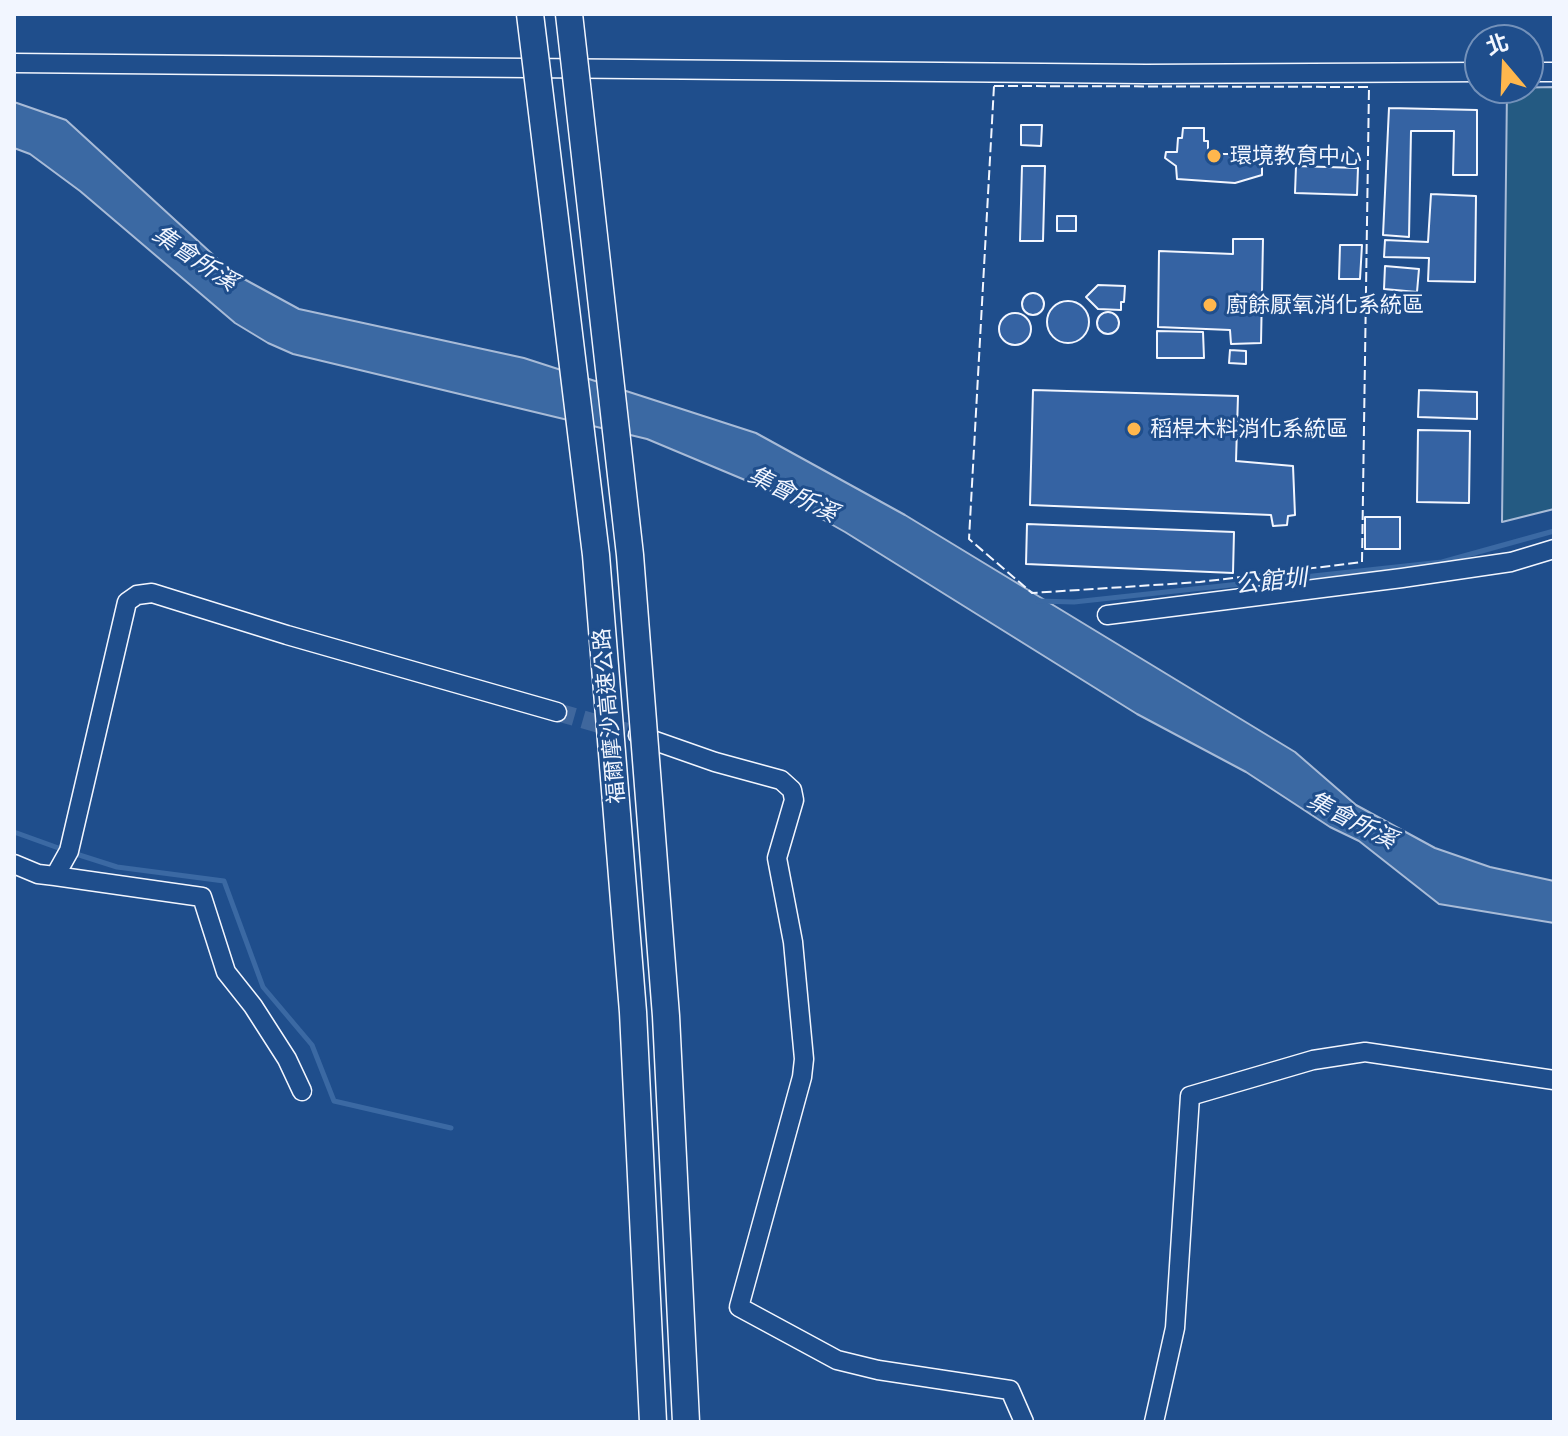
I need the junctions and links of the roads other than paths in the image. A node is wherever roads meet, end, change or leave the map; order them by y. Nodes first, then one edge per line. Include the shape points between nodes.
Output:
1 (530, 14) edge
2 (569, 14) edge
3 (14, 63) edge
4 (1464, 72) edge
5 (1554, 549) edge
6 (1107, 615) dead end
7 (557, 712) tunnel mouth
8 (638, 735) tunnel mouth
9 (14, 864) edge
10 (55, 876) junction
11 (1554, 1080) edge
12 (302, 1091) dead end
13 (653, 1422) edge
14 (686, 1422) edge
15 (1024, 1422) edge
16 (1154, 1422) edge

1 - 13 highway, 福爾摩沙高速公路, bridge via 597,571 633,1012
2 - 14 highway, 福爾摩沙高速公路, bridge via 630,555 666,1016
3 - 4 street
5 - 6 street via 1511,562
7 - 10 street via 152,593 137,595 127,602 69,851
8 - 15 street via 781,780 794,800 777,858 793,942 804,1059 739,1307 837,1360 1010,1390
9 - 10 street
10 - 12 street via 202,897 226,972 287,1059
11 - 16 street via 1365,1052 1313,1060 1190,1096 1175,1328

